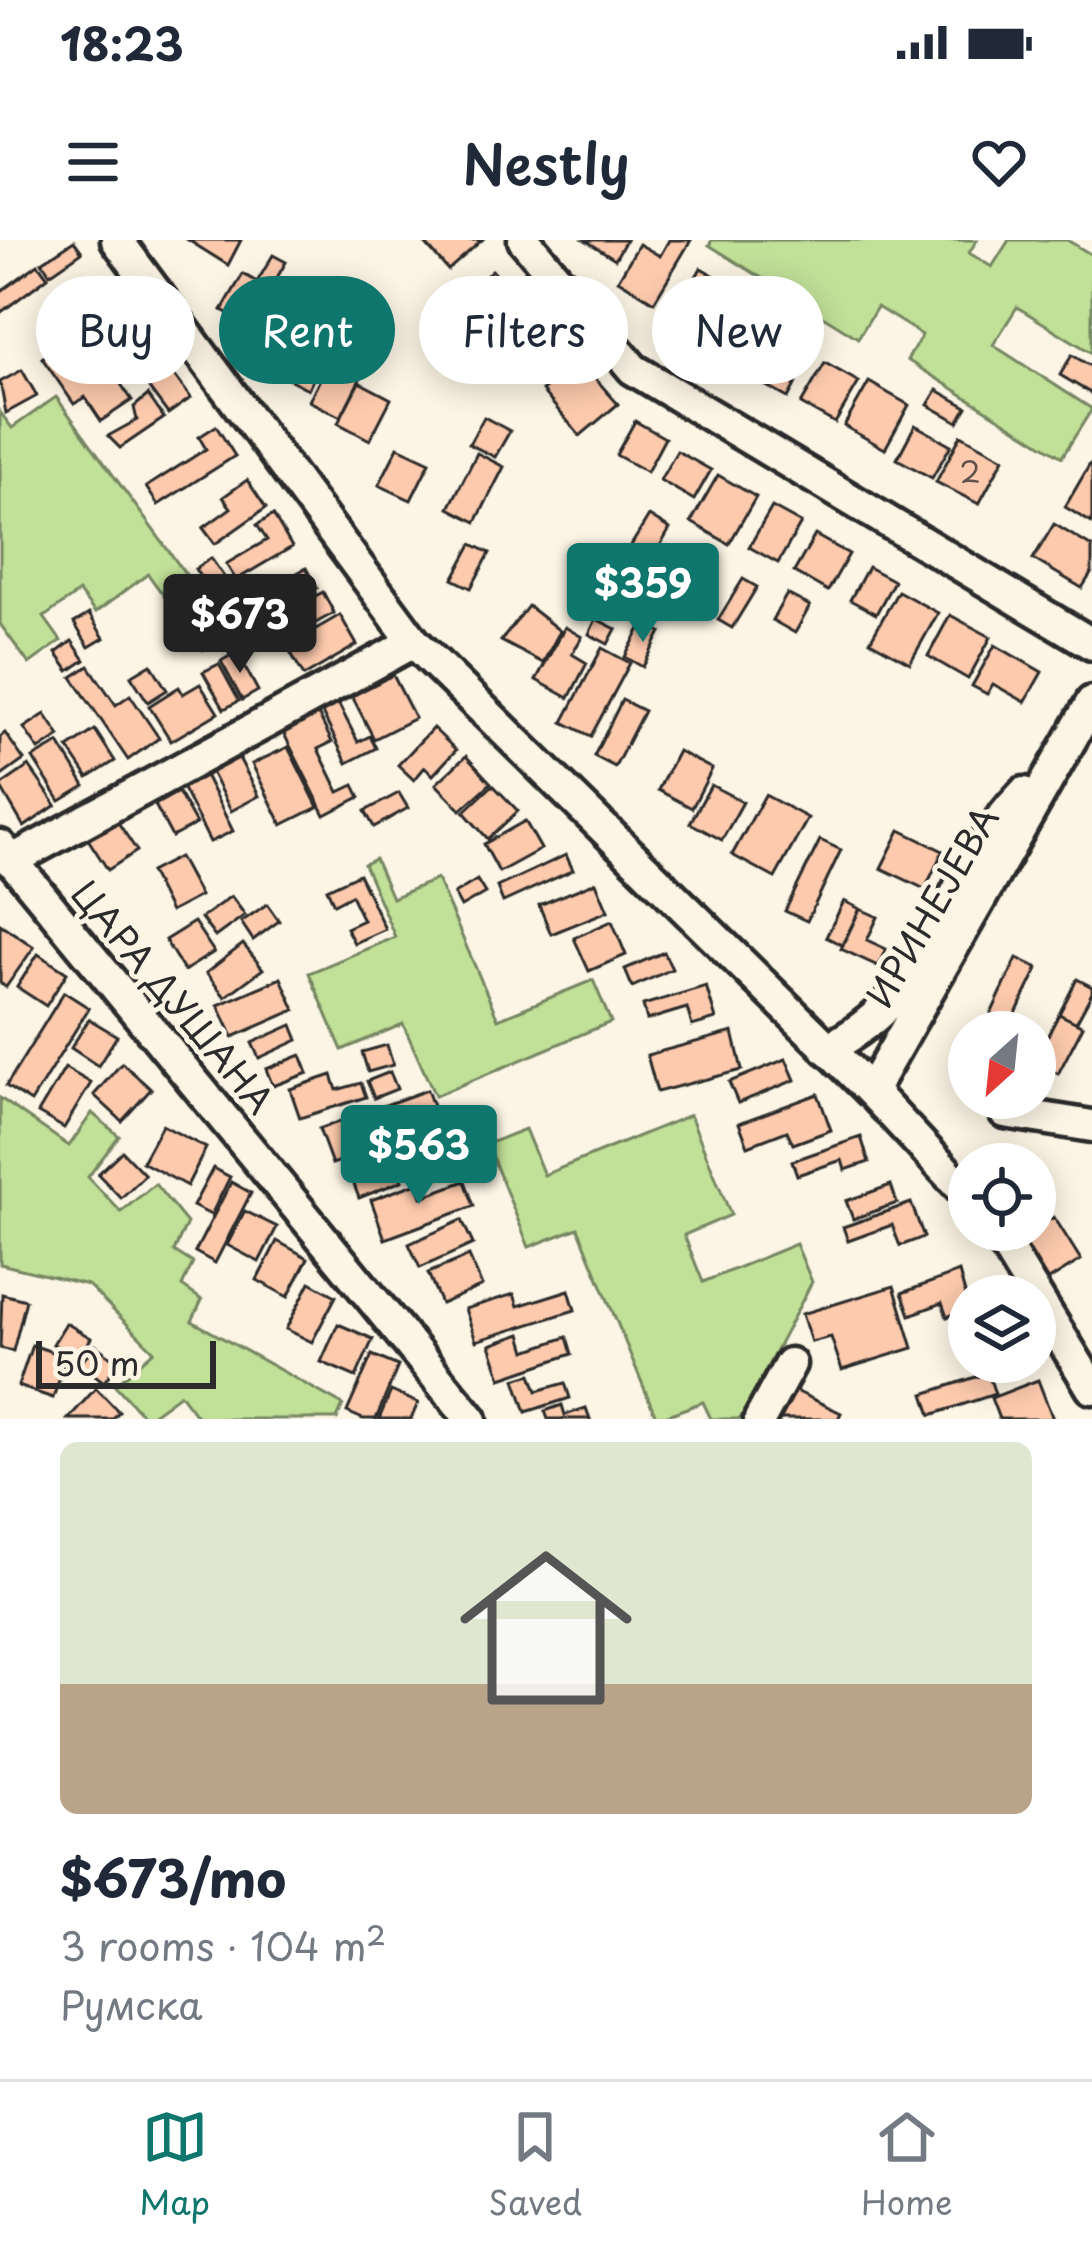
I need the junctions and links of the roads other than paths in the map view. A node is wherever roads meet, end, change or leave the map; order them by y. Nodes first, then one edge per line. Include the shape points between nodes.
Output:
1 (117, 240) edge
2 (524, 240) edge
3 (415, 642) junction
4 (1092, 644) edge
5 (1092, 702) edge
6 (1059, 759) junction
7 (6, 854) edge
8 (827, 1049) junction
9 (871, 1091) junction
10 (1048, 1119) edge
11 (1092, 1126) edge
12 (948, 1174) edge
13 (1013, 1251) edge
14 (1078, 1333) edge
15 (790, 1364) dead end
16 (1092, 1388) edge
17 (471, 1419) edge
18 (760, 1419) edge

1 - 3 street
2 - 4 street via 633,369
3 - 7 street
3 - 8 street
5 - 6 street, ИРИНЕЈЕВА
6 - 8 street, ИРИНЕЈЕВА via 981,846 904,992
6 - 9 street, ИРИНЕЈЕВА
7 - 17 street, ЦАРА ДУШАНА
8 - 9 street
9 - 12 street
10 - 11 street
13 - 14 street
14 - 16 street
15 - 18 street

